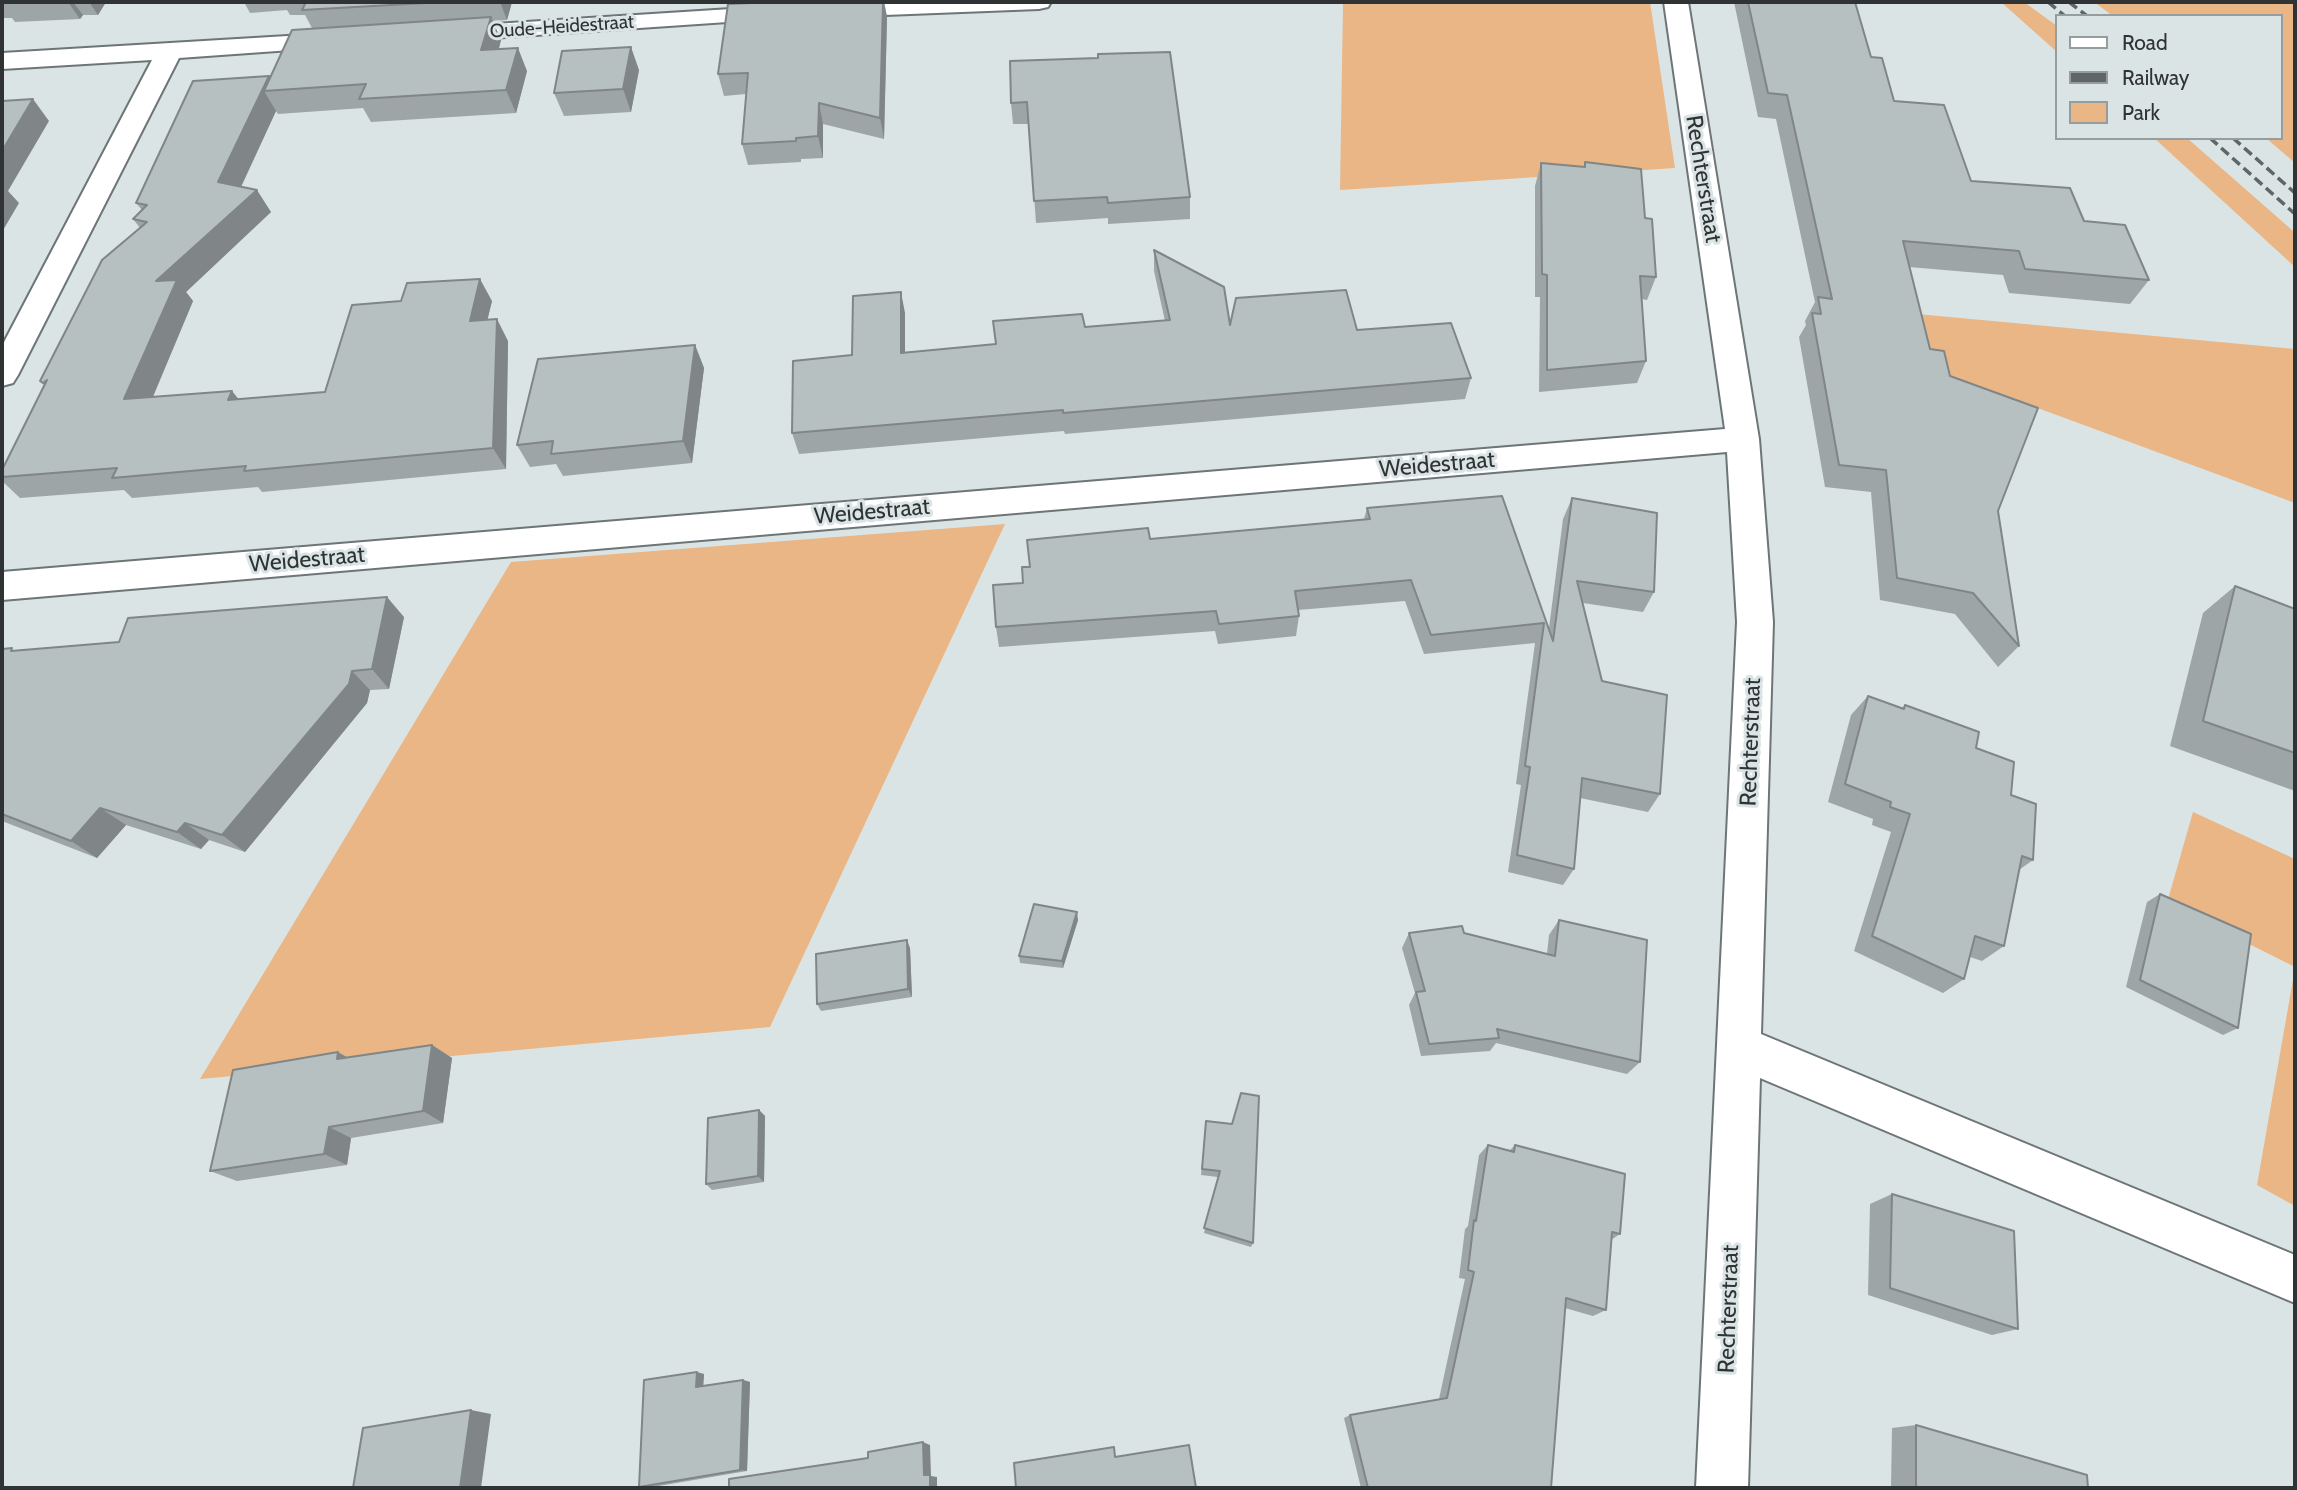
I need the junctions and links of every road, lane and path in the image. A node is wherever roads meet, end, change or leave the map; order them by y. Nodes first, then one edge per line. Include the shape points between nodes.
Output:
1 (1039, 2) edge
2 (1676, 2) edge
3 (417, 36) edge
4 (362, 39) edge
5 (169, 52) junction
6 (2, 61) edge
7 (2, 374) edge
8 (1743, 439) junction
9 (2, 586) edge
10 (1739, 1047) junction
11 (2295, 1279) edge
12 (1722, 1488) edge

1 - 3 street, Oude-Heidestraat via 809,11
2 - 8 street, Rechterstraat
4 - 5 street
5 - 6 street
5 - 7 street
8 - 9 street, Weidestraat
8 - 10 street, Rechterstraat via 1755,622
10 - 11 street
10 - 12 street, Rechterstraat

